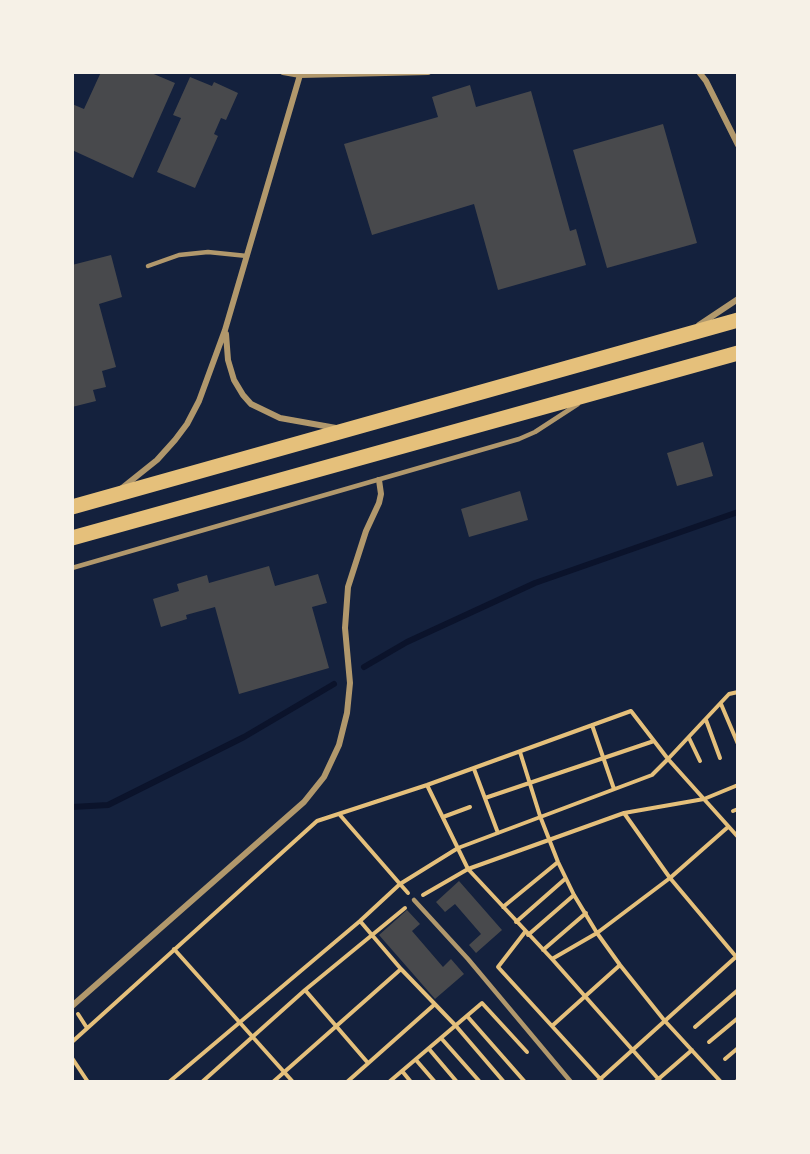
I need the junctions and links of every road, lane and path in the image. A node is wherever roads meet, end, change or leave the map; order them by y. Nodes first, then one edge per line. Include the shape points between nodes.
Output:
1 (283, 72) edge
2 (428, 72) edge
3 (699, 72) edge
4 (300, 75) junction
5 (738, 145) edge
6 (247, 256) junction
7 (148, 266) dead end
8 (738, 299) edge
9 (738, 320) edge
10 (225, 330) junction
11 (683, 335) junction
12 (738, 353) edge
13 (596, 392) junction
14 (346, 429) junction
15 (379, 480) junction
16 (115, 494) junction
17 (72, 507) edge
18 (72, 538) edge
19 (72, 568) edge
20 (738, 692) edge
21 (721, 704) junction
22 (706, 720) junction
23 (592, 725) junction
24 (689, 738) junction
25 (654, 741) junction
26 (738, 744) edge
27 (520, 752) junction
28 (604, 758) junction
29 (720, 758) dead end
30 (668, 759) junction
31 (700, 761) dead end
32 (474, 768) junction
33 (529, 783) junction
34 (427, 785) junction
35 (738, 785) edge
36 (614, 789) junction
37 (485, 798) junction
38 (704, 799) junction
39 (470, 807) dead end
40 (738, 809) edge
41 (733, 811) dead end
42 (624, 813) junction
43 (340, 815) junction
44 (540, 816) junction
45 (443, 817) junction
46 (728, 827) junction
47 (498, 832) junction
48 (738, 837) edge
49 (550, 839) junction
50 (458, 848) junction
51 (558, 862) junction
52 (468, 869) junction
53 (670, 878) junction
54 (565, 879) junction
55 (400, 884) junction
56 (574, 895) junction
57 (414, 900) junction
58 (503, 908) junction
59 (586, 913) junction
60 (360, 921) junction
61 (516, 922) junction
62 (597, 933) junction
63 (527, 934) junction
64 (373, 935) junction
65 (174, 949) junction
66 (543, 950) junction
67 (737, 957) edge
68 (552, 959) junction
69 (620, 965) junction
70 (401, 969) junction
71 (305, 990) junction
72 (738, 990) edge
73 (584, 996) junction
74 (435, 1004) junction
75 (72, 1006) edge
76 (467, 1016) junction
77 (738, 1017) edge
78 (664, 1020) junction
79 (239, 1021) junction
80 (336, 1026) junction
81 (456, 1026) junction
82 (552, 1026) junction
83 (695, 1027) dead end
84 (253, 1037) junction
85 (441, 1038) junction
86 (72, 1042) edge
87 (709, 1042) dead end
88 (738, 1048) edge
89 (429, 1049) junction
90 (632, 1049) junction
91 (692, 1050) junction
92 (531, 1056) dead end
93 (72, 1058) edge
94 (725, 1059) dead end
95 (416, 1060) junction
96 (368, 1063) junction
97 (402, 1071) junction
98 (284, 1072) junction
99 (600, 1081) edge
100 (658, 1081) edge
101 (88, 1082) edge
102 (168, 1082) edge
103 (202, 1082) edge
104 (273, 1082) edge
105 (293, 1082) edge
106 (347, 1082) edge
107 (390, 1082) edge
108 (411, 1082) edge
109 (435, 1082) edge
110 (457, 1082) edge
111 (480, 1082) edge
112 (504, 1082) edge
113 (525, 1082) edge
114 (571, 1082) edge
115 (721, 1082) edge

1 - 4 street
2 - 4 street
3 - 5 street
4 - 6 street
6 - 7 lane via 208,252 179,255
6 - 10 street
8 - 11 street
9 - 11 main road
10 - 14 street via 234,380 251,405 280,418
10 - 16 street via 187,424 157,460
11 - 14 main road
12 - 13 main road
13 - 15 lane via 519,439
13 - 18 main road
14 - 16 main road
15 - 19 lane
15 - 75 street via 379,503 348,587 347,713 339,745 324,777 304,802
16 - 17 main road
20 - 21 path via 729,694
21 - 22 path
21 - 26 path
22 - 24 path
22 - 29 path
23 - 25 path via 631,711
23 - 27 path
23 - 28 path
24 - 30 path
24 - 31 path
25 - 28 path
25 - 30 path
27 - 32 path
27 - 33 path
28 - 33 path
28 - 36 path
30 - 36 path via 652,775
30 - 38 path
32 - 34 path
32 - 37 path
33 - 37 path
33 - 44 path
34 - 43 path
34 - 45 path
35 - 38 path
36 - 44 path
37 - 47 path
38 - 42 path
38 - 46 path
39 - 45 path
40 - 41 path
42 - 49 path
42 - 53 path
43 - 55 path
43 - 65 path via 317,821
44 - 47 path
44 - 49 path
45 - 50 path
46 - 48 path
46 - 53 path
47 - 50 path
49 - 51 path
49 - 52 path
50 - 52 path
50 - 55 path
51 - 54 path
51 - 58 path
52 - 57 path
52 - 58 path
53 - 62 path
53 - 67 path
54 - 56 path
54 - 61 path
55 - 57 path
55 - 60 path
56 - 59 path
56 - 63 path
57 - 64 path
57 - 114 lane
58 - 61 path
59 - 62 path
59 - 66 path
60 - 64 path
60 - 79 path
61 - 63 path
62 - 68 path
62 - 69 path
63 - 66 path
63 - 82 path via 498,967
64 - 70 path
64 - 71 path
65 - 79 path
65 - 86 path
66 - 68 path
67 - 78 path
68 - 73 path
69 - 73 path
69 - 78 path
70 - 74 path
70 - 80 path
71 - 80 path
71 - 84 path
72 - 83 path
73 - 82 path
73 - 90 path
74 - 81 path
74 - 96 path
76 - 81 path
76 - 92 path via 482,1003
76 - 113 path
77 - 87 path
78 - 90 path
78 - 91 path
79 - 84 path
79 - 102 path
80 - 96 path
80 - 98 path
81 - 85 path
81 - 112 path
82 - 99 path
84 - 98 path
84 - 103 path
85 - 89 path
85 - 111 path
88 - 94 path
89 - 95 path
89 - 110 path
90 - 99 path
90 - 100 path
91 - 100 path
91 - 115 path
93 - 101 path
95 - 97 path
95 - 109 path
96 - 106 path
97 - 107 path
97 - 108 path
98 - 104 path
98 - 105 path

